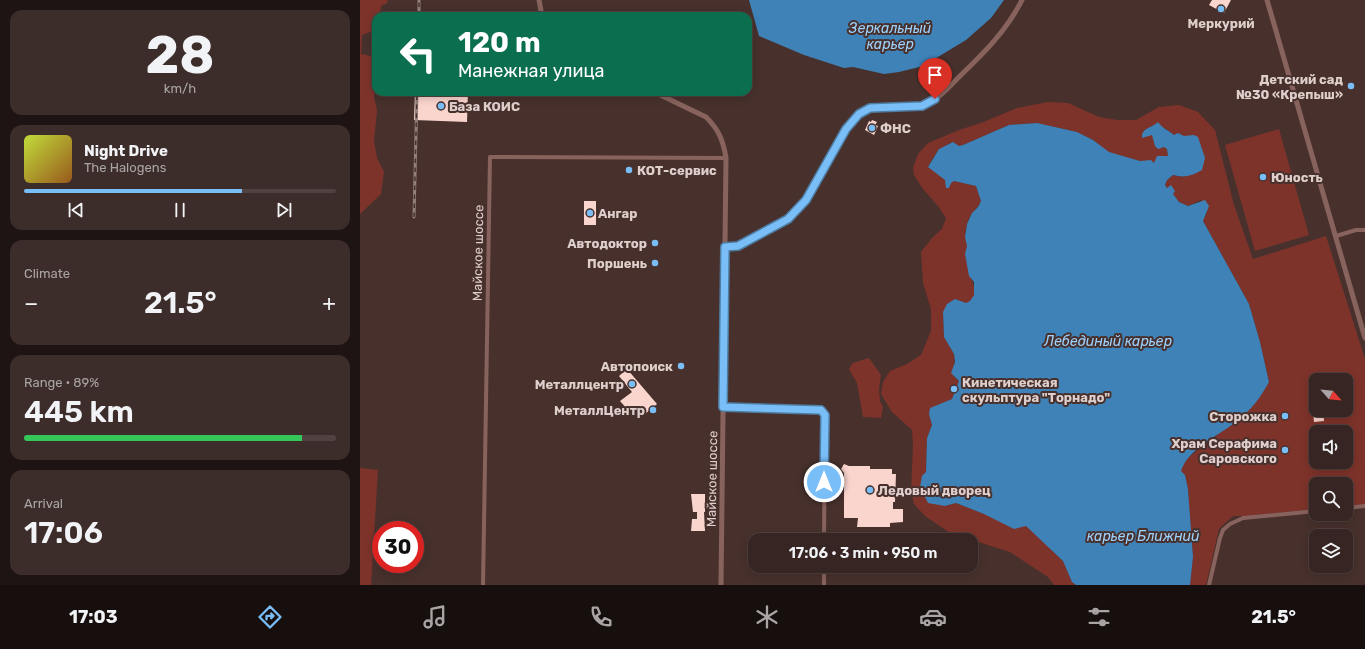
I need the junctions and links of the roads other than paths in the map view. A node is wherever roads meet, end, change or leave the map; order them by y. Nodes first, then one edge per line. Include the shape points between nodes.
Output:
1 (539, 0) edge
2 (1022, 0) edge
3 (1267, 0) edge
4 (541, 12) edge
5 (663, 96) edge
6 (726, 158) junction
7 (1365, 230) edge
8 (1336, 236) junction
9 (725, 247) junction
10 (1365, 338) edge
11 (723, 407) junction
12 (1365, 506) edge
13 (1353, 507) edge
14 (1309, 512) edge
15 (824, 533) edge
16 (824, 573) edge
17 (483, 585) edge
18 (721, 585) edge
19 (824, 585) edge
20 (1209, 585) edge

1 - 4 street
2 - 9 street via 1004,29 984,53 941,94 922,106 876,107 859,114 846,129 806,200 788,219 738,246
3 - 8 street
5 - 6 street, Майское шоссе via 688,107 713,124 723,140
6 - 9 street, Майское шоссе
6 - 17 street, Майское шоссе via 490,157
7 - 8 street
8 - 10 street
9 - 11 street, Майское шоссе
11 - 15 street via 821,410 825,415
11 - 18 street, Майское шоссе
12 - 13 street
14 - 20 street via 1243,518 1230,524 1223,530 1220,538
16 - 19 street

